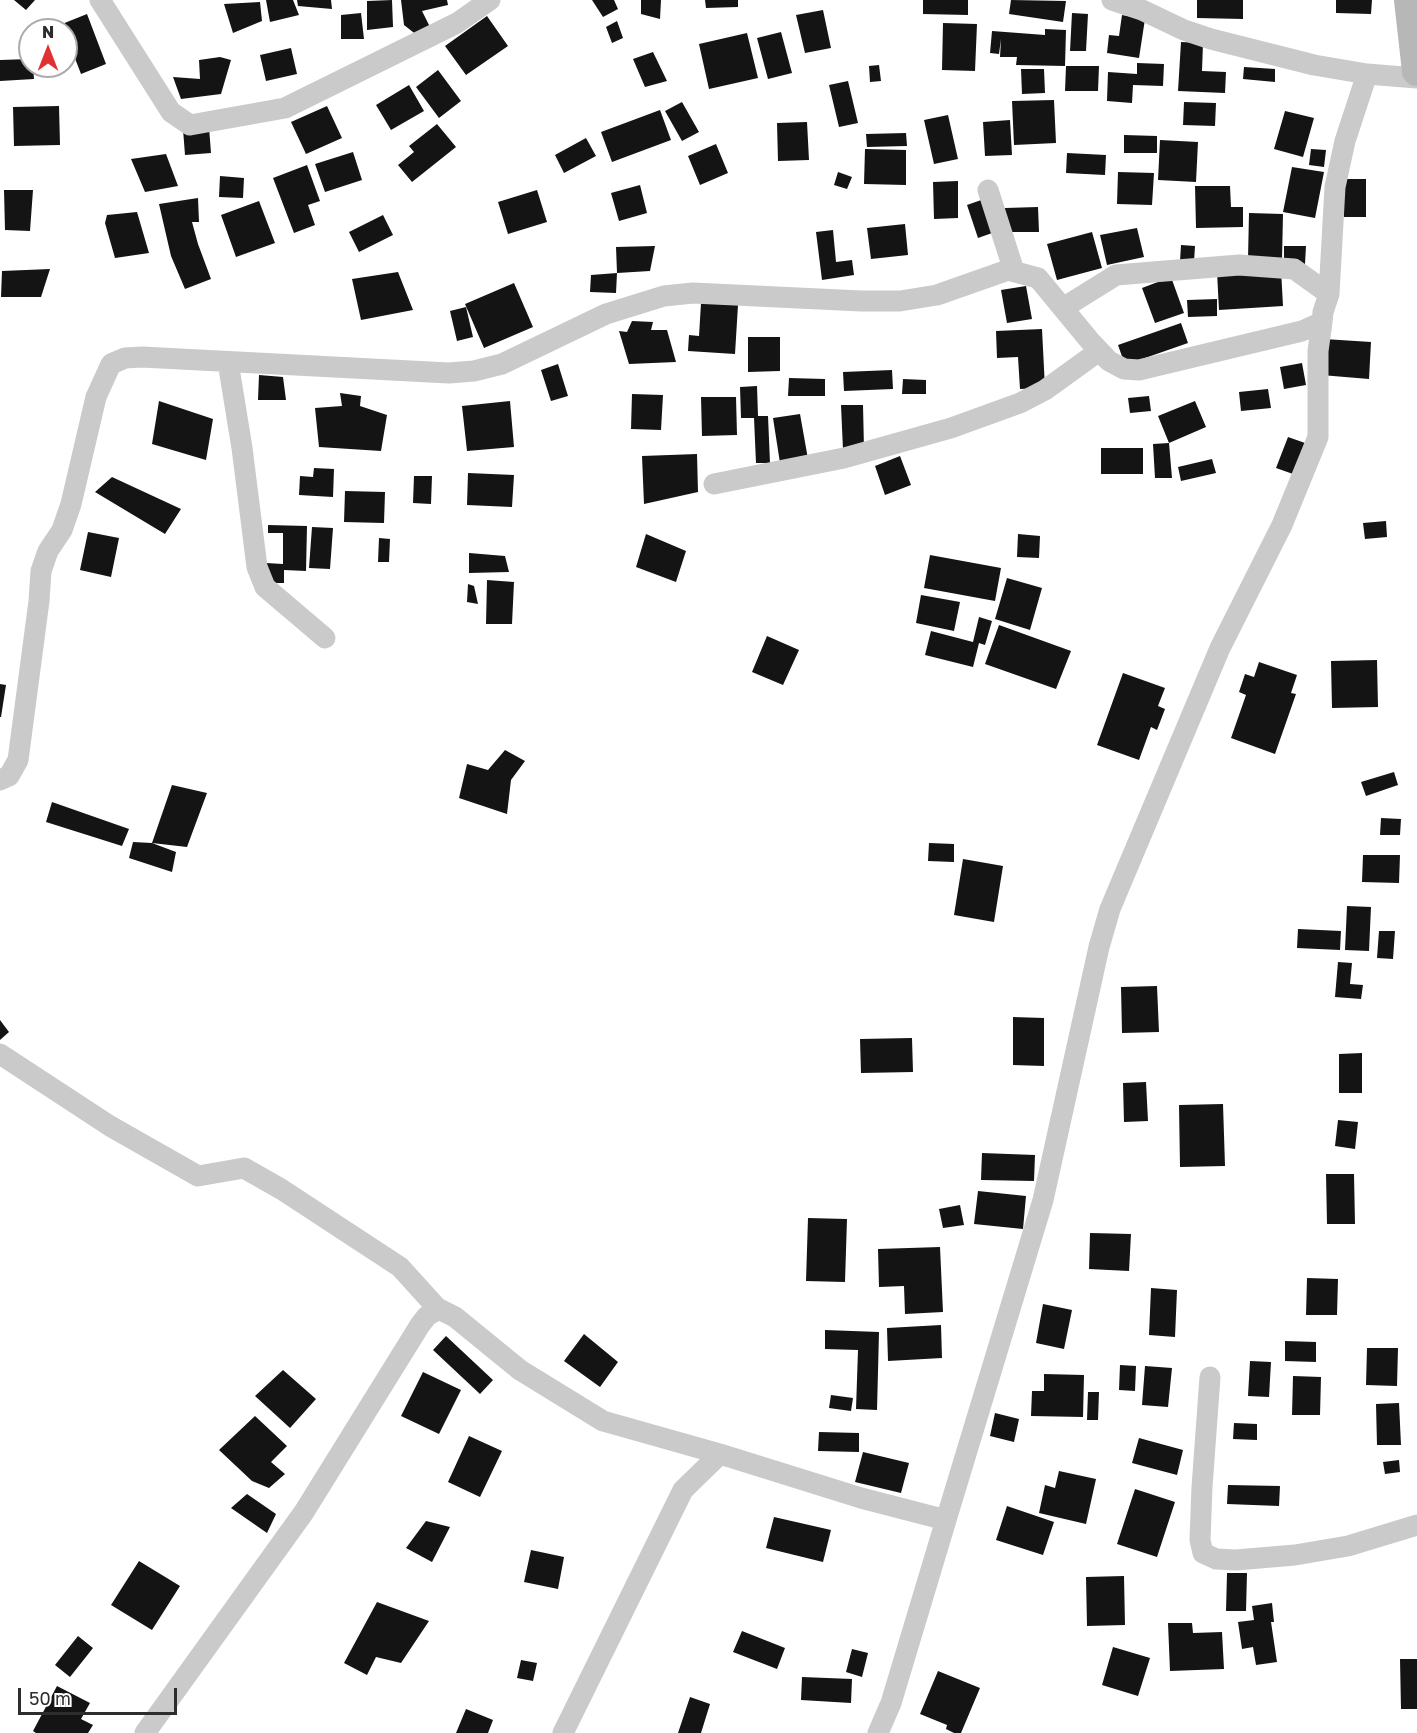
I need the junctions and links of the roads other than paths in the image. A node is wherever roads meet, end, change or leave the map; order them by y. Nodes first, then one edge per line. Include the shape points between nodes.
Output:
1 (99, 0) edge
2 (490, 0) edge
3 (1112, 0) edge
4 (1409, 0) edge
5 (1417, 71) edge
6 (1367, 74) junction
7 (1417, 78) edge
8 (988, 190) dead end
9 (1014, 271) junction
10 (1329, 294) junction
11 (1063, 308) junction
12 (1322, 322) junction
13 (1099, 351) junction
14 (228, 362) junction
15 (714, 484) dead end
16 (325, 638) dead end
17 (0, 780) edge
18 (0, 1053) edge
19 (439, 1310) junction
20 (1210, 1377) dead end
21 (720, 1454) junction
22 (946, 1520) junction
23 (1417, 1525) edge
24 (146, 1733) edge
25 (563, 1733) edge
26 (878, 1733) edge

1 - 2 street via 171,112 190,125 285,108 458,23
3 - 6 street via 1211,39
4 - 5 street
6 - 7 street
6 - 10 street via 1335,187
8 - 9 street
9 - 11 street via 1038,278
9 - 14 street via 937,295 900,301 693,293 664,296 606,314 502,364 474,371
10 - 11 street via 1294,269 1239,266 1116,275
10 - 12 street
11 - 13 street
12 - 13 street via 1302,332 1139,370 1124,369
12 - 22 street via 1318,437 1282,525 1215,658 1110,909 1043,1200
13 - 15 street via 1020,404 951,428 844,458
14 - 16 street via 257,567 265,587
14 - 17 street via 142,357 111,364 96,397 71,504 41,572 18,760 9,776
18 - 19 street via 110,1126 198,1176 244,1168 281,1189 400,1267
19 - 21 street via 455,1317 520,1370 603,1421
19 - 24 street via 420,1325 304,1512
20 - 23 street via 1202,1487 1203,1553 1216,1559 1236,1560 1295,1556 1348,1546
21 - 22 street
21 - 25 street via 684,1490
22 - 26 street via 891,1703

